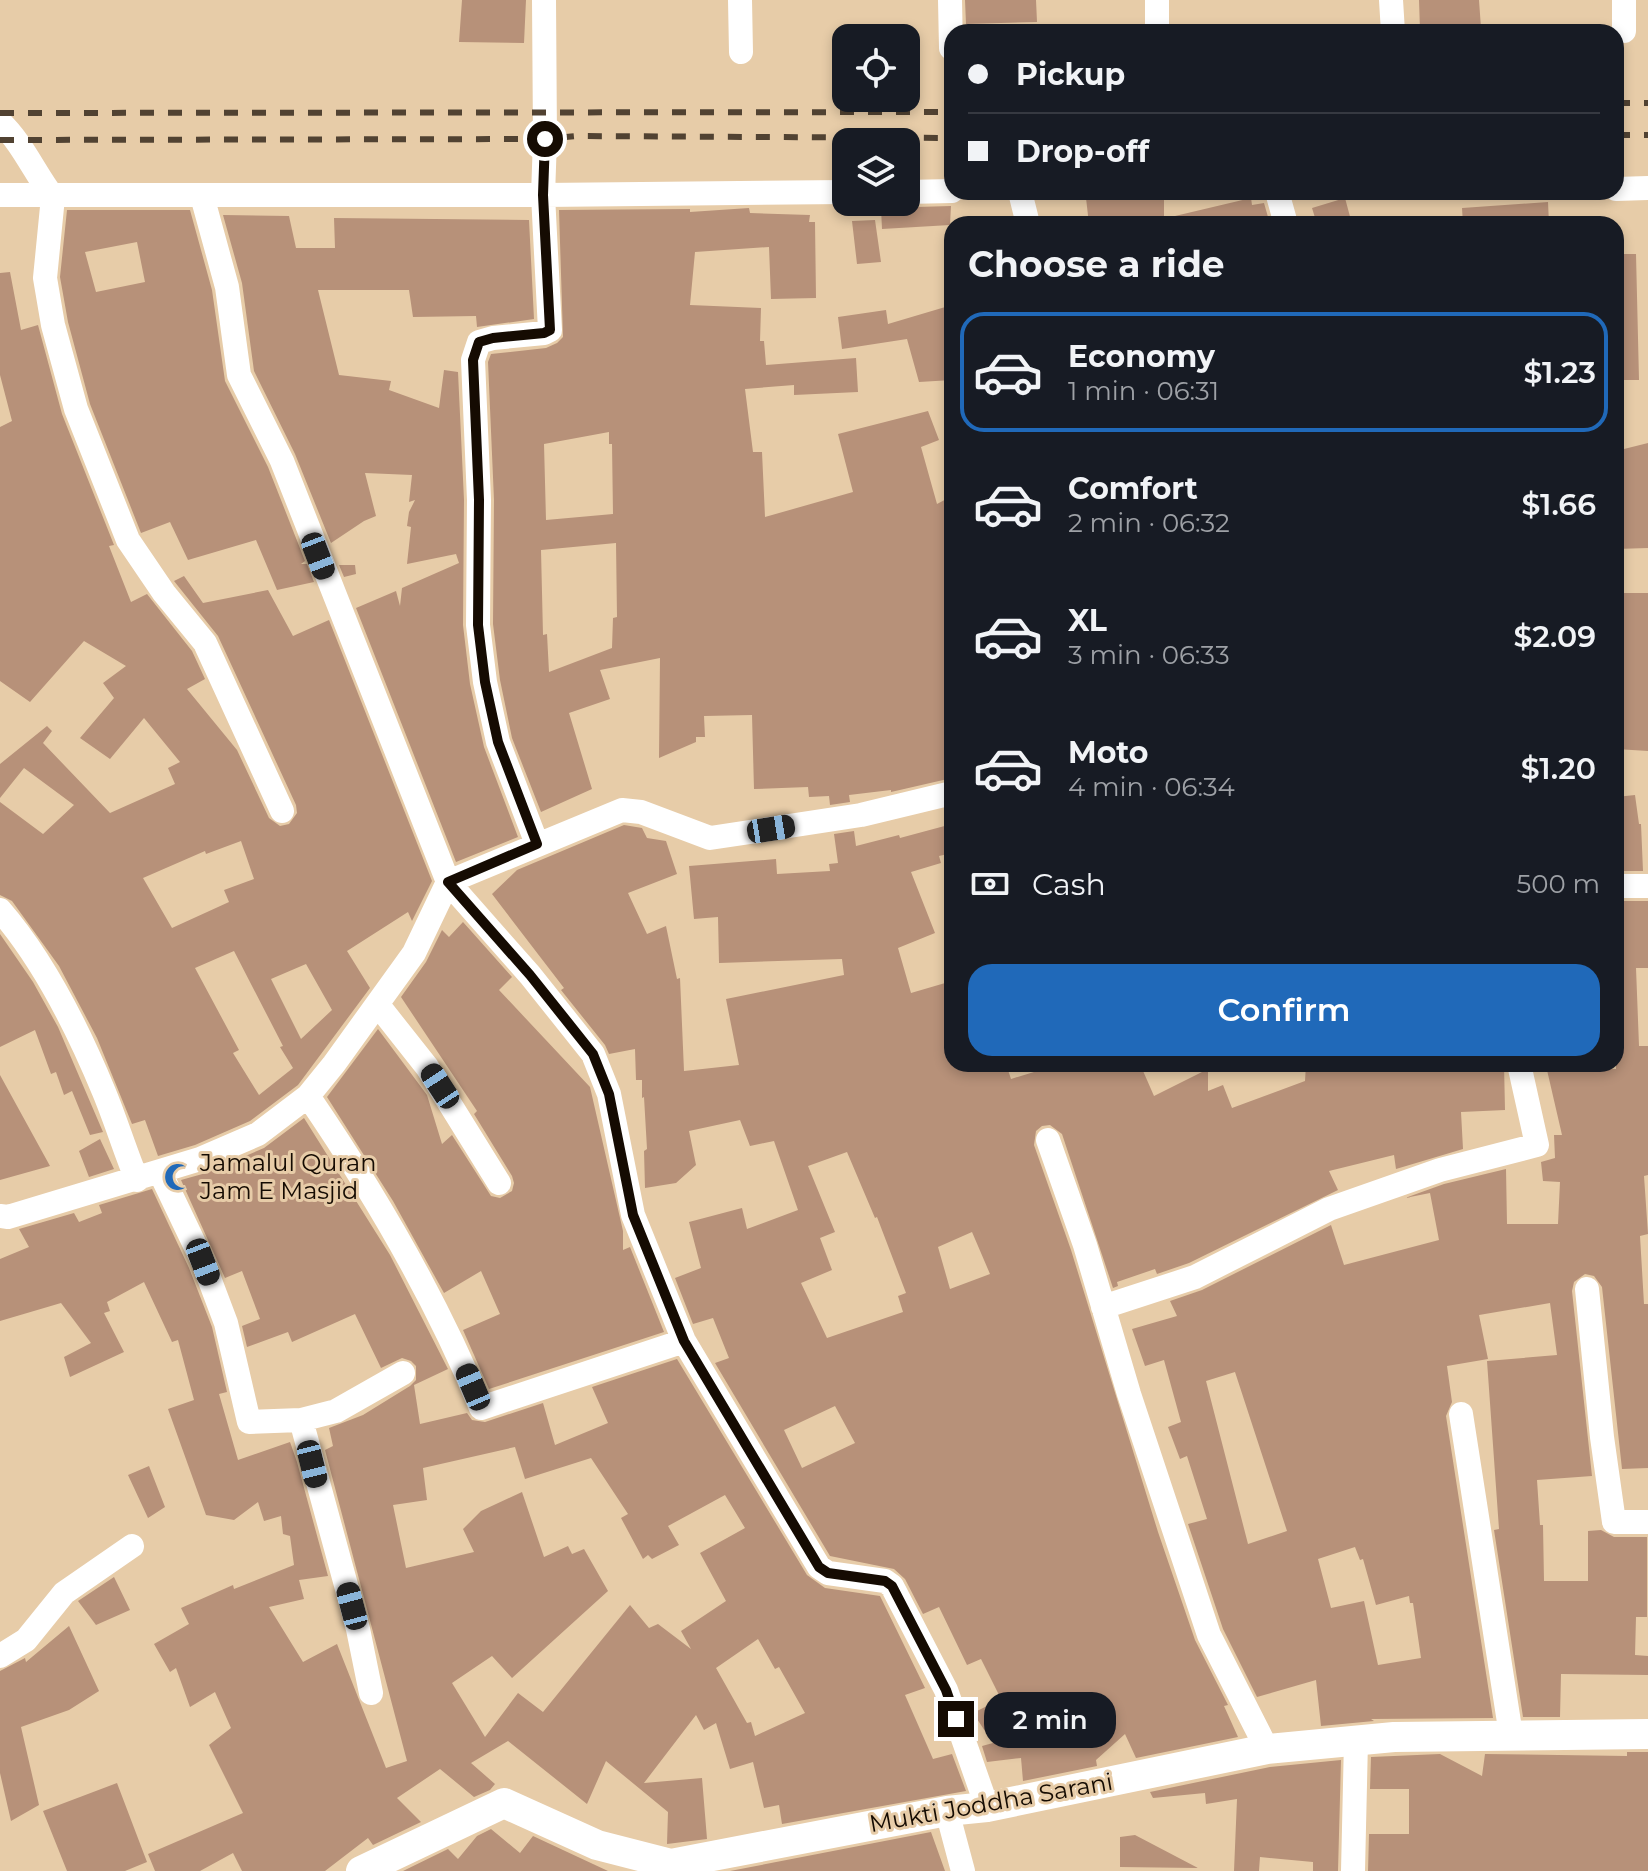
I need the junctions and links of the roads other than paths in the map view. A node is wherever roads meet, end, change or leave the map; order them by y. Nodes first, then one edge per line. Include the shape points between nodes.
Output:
1 (544, 0) edge
2 (740, 0) edge
3 (950, 0) edge
4 (1157, 0) edge
5 (1391, 0) edge
6 (1624, 0) edge
7 (950, 24) edge
8 (1157, 24) edge
9 (1392, 24) edge
10 (1624, 31) dead end
11 (741, 52) dead end
12 (0, 122) edge
13 (1648, 188) edge
14 (1624, 189) edge
15 (944, 191) edge
16 (832, 192) edge
17 (920, 192) edge
18 (0, 195) edge
19 (543, 195) junction
20 (202, 196) junction
21 (53, 197) junction
22 (944, 795) edge
23 (282, 811) dead end
24 (537, 844) junction
25 (448, 882) junction
26 (1624, 886) edge
27 (1648, 886) edge
28 (0, 910) edge
29 (378, 1005) junction
30 (1521, 1072) edge
31 (308, 1096) junction
32 (1048, 1140) dead end
33 (148, 1176) junction
34 (499, 1183) dead end
35 (0, 1216) edge
36 (1587, 1289) dead end
37 (1103, 1307) junction
38 (684, 1341) junction
39 (403, 1373) dead end
40 (1461, 1414) dead end
41 (301, 1420) junction
42 (1648, 1522) edge
43 (132, 1546) dead end
44 (0, 1656) edge
45 (371, 1693) dead end
46 (1648, 1734) edge
47 (1511, 1735) junction
48 (1356, 1741) junction
49 (1267, 1749) junction
50 (987, 1807) junction
51 (947, 1811) junction
52 (361, 1871) edge
53 (963, 1871) edge
54 (1353, 1871) edge

1 - 19 street
2 - 11 street
3 - 7 street
4 - 8 street
5 - 9 street
6 - 10 street
12 - 21 street via 18,140
13 - 14 street
15 - 17 street
16 - 19 street
18 - 21 street
19 - 20 street
19 - 24 street via 550,330 479,342 473,360 478,625 485,682 498,742
20 - 21 street
20 - 25 street via 227,287 239,375 282,461
21 - 23 street via 45,278 76,409 128,540 205,643
22 - 24 street via 861,815 710,838 622,810
24 - 25 street
25 - 29 street via 414,953
25 - 38 street via 593,1054 609,1094 633,1215
26 - 27 street
28 - 33 street via 42,967
29 - 31 street
29 - 34 street via 427,1067
30 - 37 street via 1537,1145 1440,1170 1329,1209 1195,1277
31 - 33 street via 258,1134
31 - 38 street via 435,1304 481,1408
32 - 37 street
33 - 35 street
33 - 41 street via 203,1262 226,1323 249,1422
36 - 42 street via 1614,1522
37 - 49 street via 1209,1635
38 - 50 street via 819,1567 892,1586 946,1690
39 - 41 street via 336,1411
40 - 47 street
41 - 45 street
43 - 44 street via 64,1593 26,1640
46 - 47 street, Mukti Joddha Sarani
47 - 48 street, Mukti Joddha Sarani
48 - 49 street, Mukti Joddha Sarani
48 - 54 street
49 - 50 street, Mukti Joddha Sarani
50 - 51 street, Mukti Joddha Sarani
51 - 52 street, Mukti Joddha Sarani via 671,1864 597,1845 504,1803
51 - 53 street

